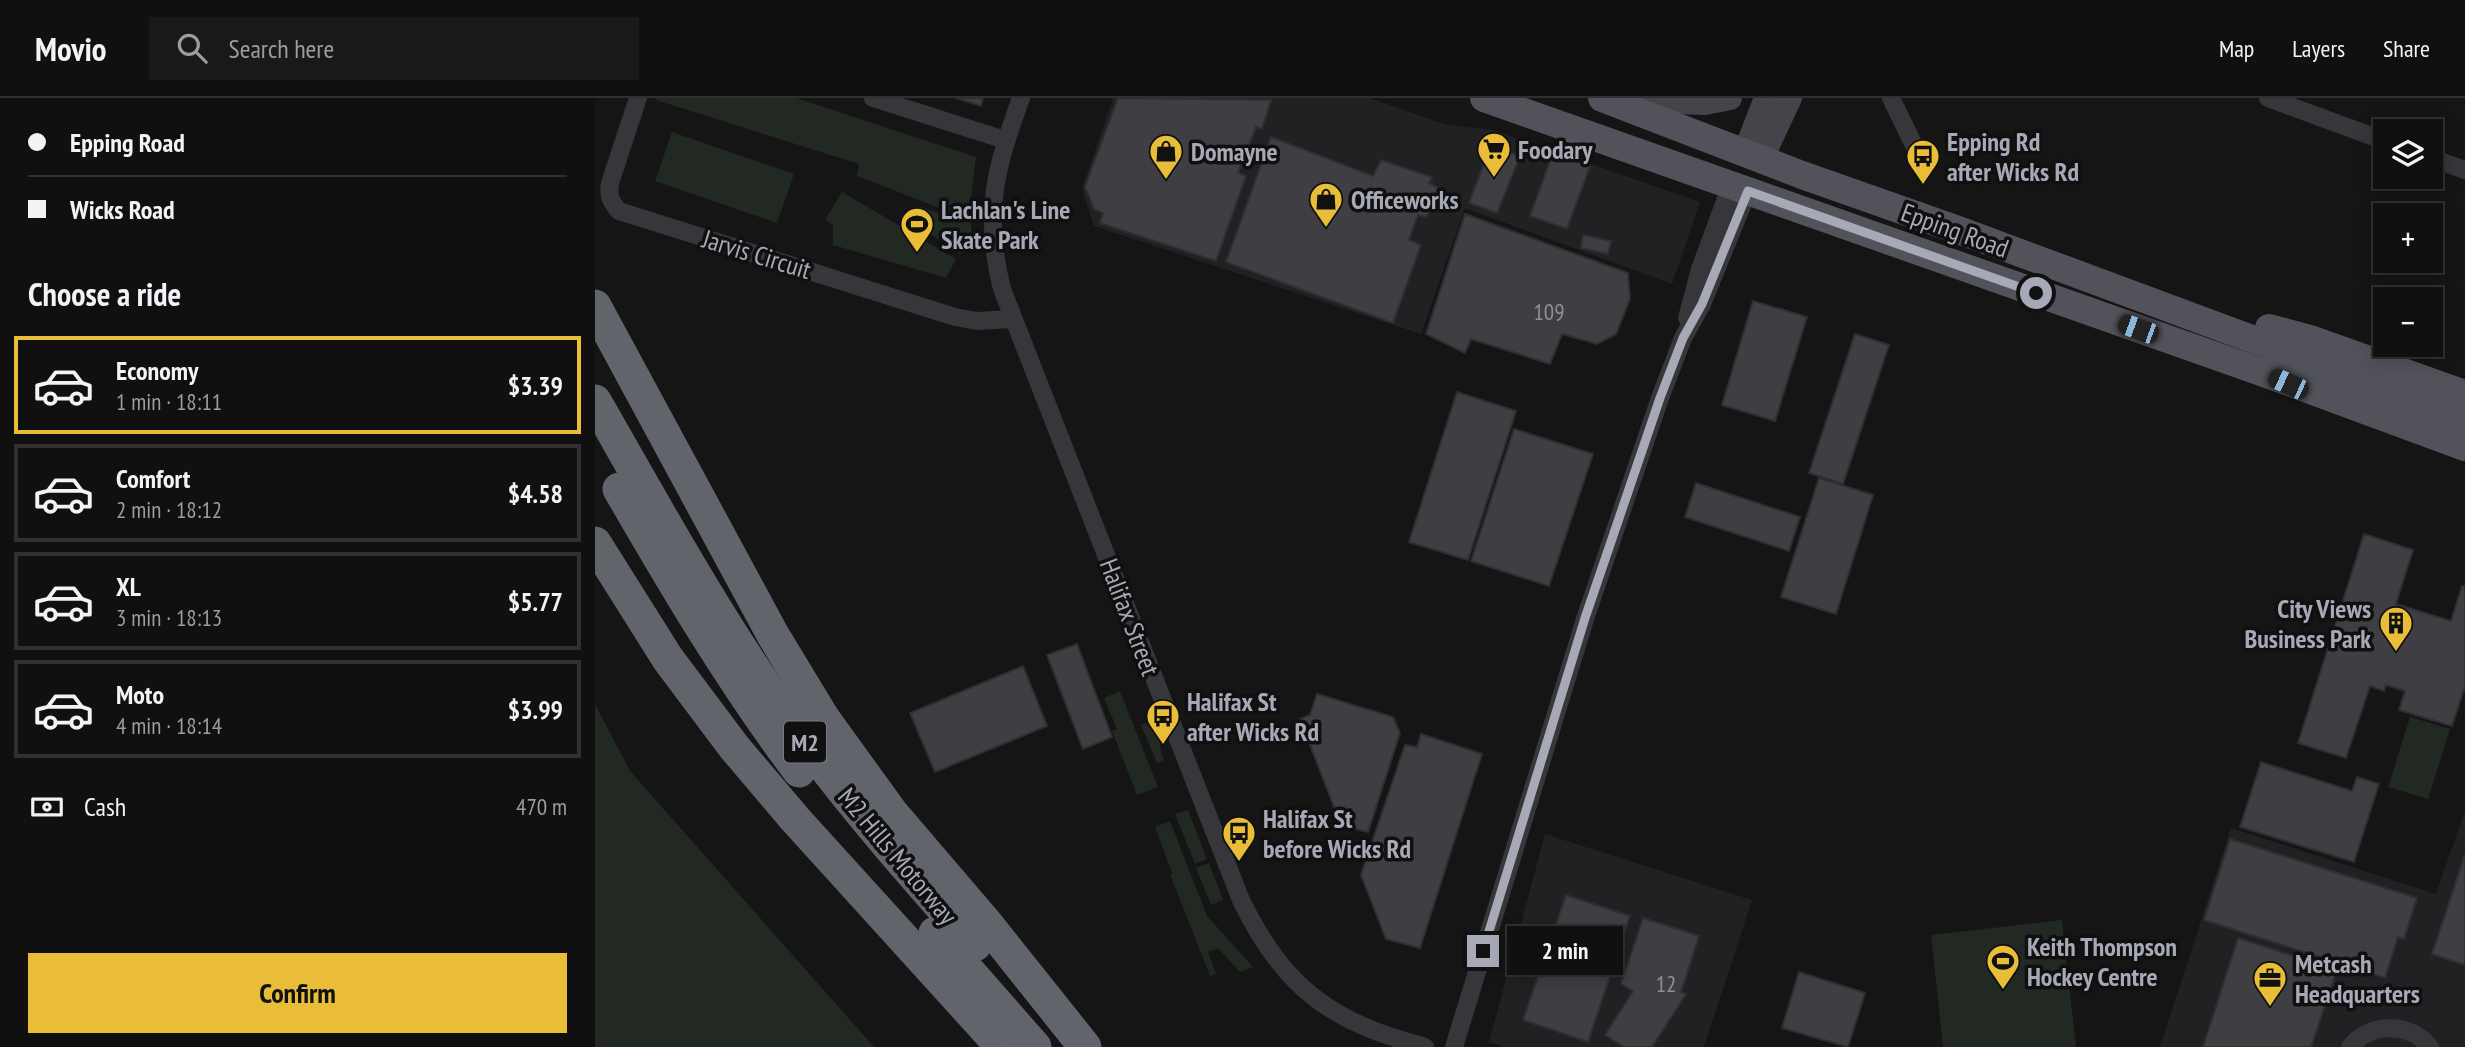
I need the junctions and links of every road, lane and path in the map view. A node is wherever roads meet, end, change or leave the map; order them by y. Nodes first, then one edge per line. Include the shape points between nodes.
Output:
1 (638, 98) edge
2 (873, 98) edge
3 (1021, 98) edge
4 (1485, 98) edge
5 (1603, 98) edge
6 (1730, 98) edge
7 (1766, 98) edge
8 (1790, 98) edge
9 (1891, 98) edge
10 (2268, 98) edge
11 (2373, 137) edge
12 (1005, 140) junction
13 (1753, 155) junction
14 (2443, 162) edge
15 (1924, 166) dead end
16 (2465, 170) edge
17 (1739, 188) junction
18 (2136, 298) junction
19 (595, 306) edge
20 (1012, 319) junction
21 (2264, 373) junction
22 (2465, 394) edge
23 (595, 401) edge
24 (2465, 418) edge
25 (2465, 447) edge
26 (595, 448) edge
27 (2465, 467) edge
28 (595, 543) edge
29 (1002, 1047) edge
30 (1035, 1047) edge
31 (1065, 1047) edge
32 (1085, 1047) edge
33 (1425, 1047) edge
34 (1454, 1047) edge
35 (2350, 1047) edge
36 (2430, 1047) edge

1 - 20 street, Jarvis Circuit via 610,183 609,194 619,211 955,317
2 - 12 street
3 - 12 street, Halifax Street
4 - 17 main road, Epping Road
5 - 6 main road via 1705,103
5 - 13 main road, Epping Road
7 - 13 main road
8 - 13 main road
9 - 15 street
10 - 11 street
12 - 20 street, Halifax Street via 991,220 994,257
13 - 17 main road
13 - 18 main road, Epping Road
14 - 16 street
17 - 21 main road, Epping Road
17 - 34 street via 1702,304 1660,398 1591,599
18 - 22 main road via 2285,332
18 - 24 main road, Epping Road
19 - 32 highway via 773,635 824,719 892,813
20 - 33 street, Halifax Street via 1257,934 1279,965 1322,1003 1377,1032
21 - 25 main road, Epping Road
21 - 27 main road
23 - 31 highway, M2 Hills Motorway / M2 via 721,617 797,730 896,856
26 - 30 highway, M2 Hills Motorway / M2 via 683,599 771,733 874,864
28 - 29 highway via 668,659 734,747
35 - 36 street via 2372,1031 2390,1028 2416,1034

